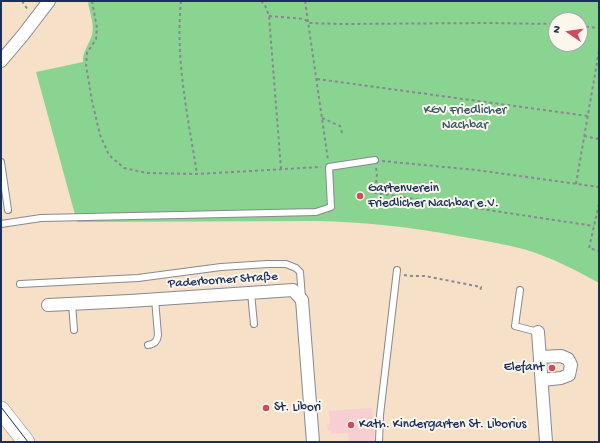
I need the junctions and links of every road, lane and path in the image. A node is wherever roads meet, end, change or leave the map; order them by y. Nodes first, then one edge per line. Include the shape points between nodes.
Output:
1 (22, 1) edge
2 (49, 1) edge
3 (92, 1) edge
4 (181, 1) edge
5 (261, 1) edge
6 (306, 1) edge
7 (31, 14) dead end
8 (269, 16) junction
9 (308, 22) junction
10 (548, 24) edge
11 (588, 27) edge
12 (599, 28) edge
13 (599, 51) edge
14 (1, 61) edge
15 (317, 79) junction
16 (588, 116) junction
17 (322, 118) junction
18 (342, 133) dead end
19 (584, 136) junction
20 (599, 139) edge
21 (375, 160) junction
22 (1, 162) edge
23 (329, 167) junction
24 (280, 169) junction
25 (197, 174) junction
26 (576, 184) junction
27 (599, 187) edge
28 (599, 204) edge
29 (8, 210) dead end
30 (1, 224) edge
31 (594, 226) junction
32 (599, 250) edge
33 (397, 272) joint
34 (20, 284) dead end
35 (520, 290) dead end
36 (480, 292) dead end
37 (251, 293) junction
38 (155, 299) junction
39 (302, 300) junction
40 (72, 303) junction
41 (48, 305) dead end
42 (254, 324) dead end
43 (74, 330) dead end
44 (538, 332) joint
45 (148, 345) dead end
46 (540, 357) junction
47 (542, 380) junction
48 (1, 410) edge
49 (26, 442) edge
50 (313, 442) edge
51 (380, 442) edge
52 (546, 442) edge

1 - 7 path
2 - 14 street
3 - 25 path via 97,28 96,38 87,53 86,65 100,135 109,155 124,168 148,173
4 - 25 path via 183,81
5 - 8 path
6 - 9 path
8 - 9 path via 304,19
8 - 24 path
9 - 10 path
9 - 15 path
11 - 12 path
13 - 16 path
15 - 16 path
15 - 17 path
16 - 19 path
17 - 18 path via 340,126
17 - 23 path
19 - 20 path
19 - 26 path
21 - 23 lane
21 - 26 path via 476,170
21 - 31 path via 375,193
22 - 29 lane
23 - 24 path
23 - 30 lane via 331,207 316,212 41,218
24 - 25 path
26 - 27 path
28 - 31 path
31 - 32 path via 589,248
33 - 36 path via 481,287
33 - 51 lane via 380,415
34 - 39 lane via 138,278 221,267 286,264 300,272
35 - 44 lane via 515,326
37 - 38 street, Paderborner Straße
37 - 39 street, Paderborner Straße via 293,290
37 - 42 lane
38 - 40 street, Paderborner Straße
38 - 45 lane via 158,335 154,344
39 - 50 street
40 - 41 street, Paderborner Straße
40 - 43 lane
44 - 46 street
46 - 47 street
46 - 47 street via 561,356 568,358 571,365 568,375
47 - 52 street
48 - 49 main road

